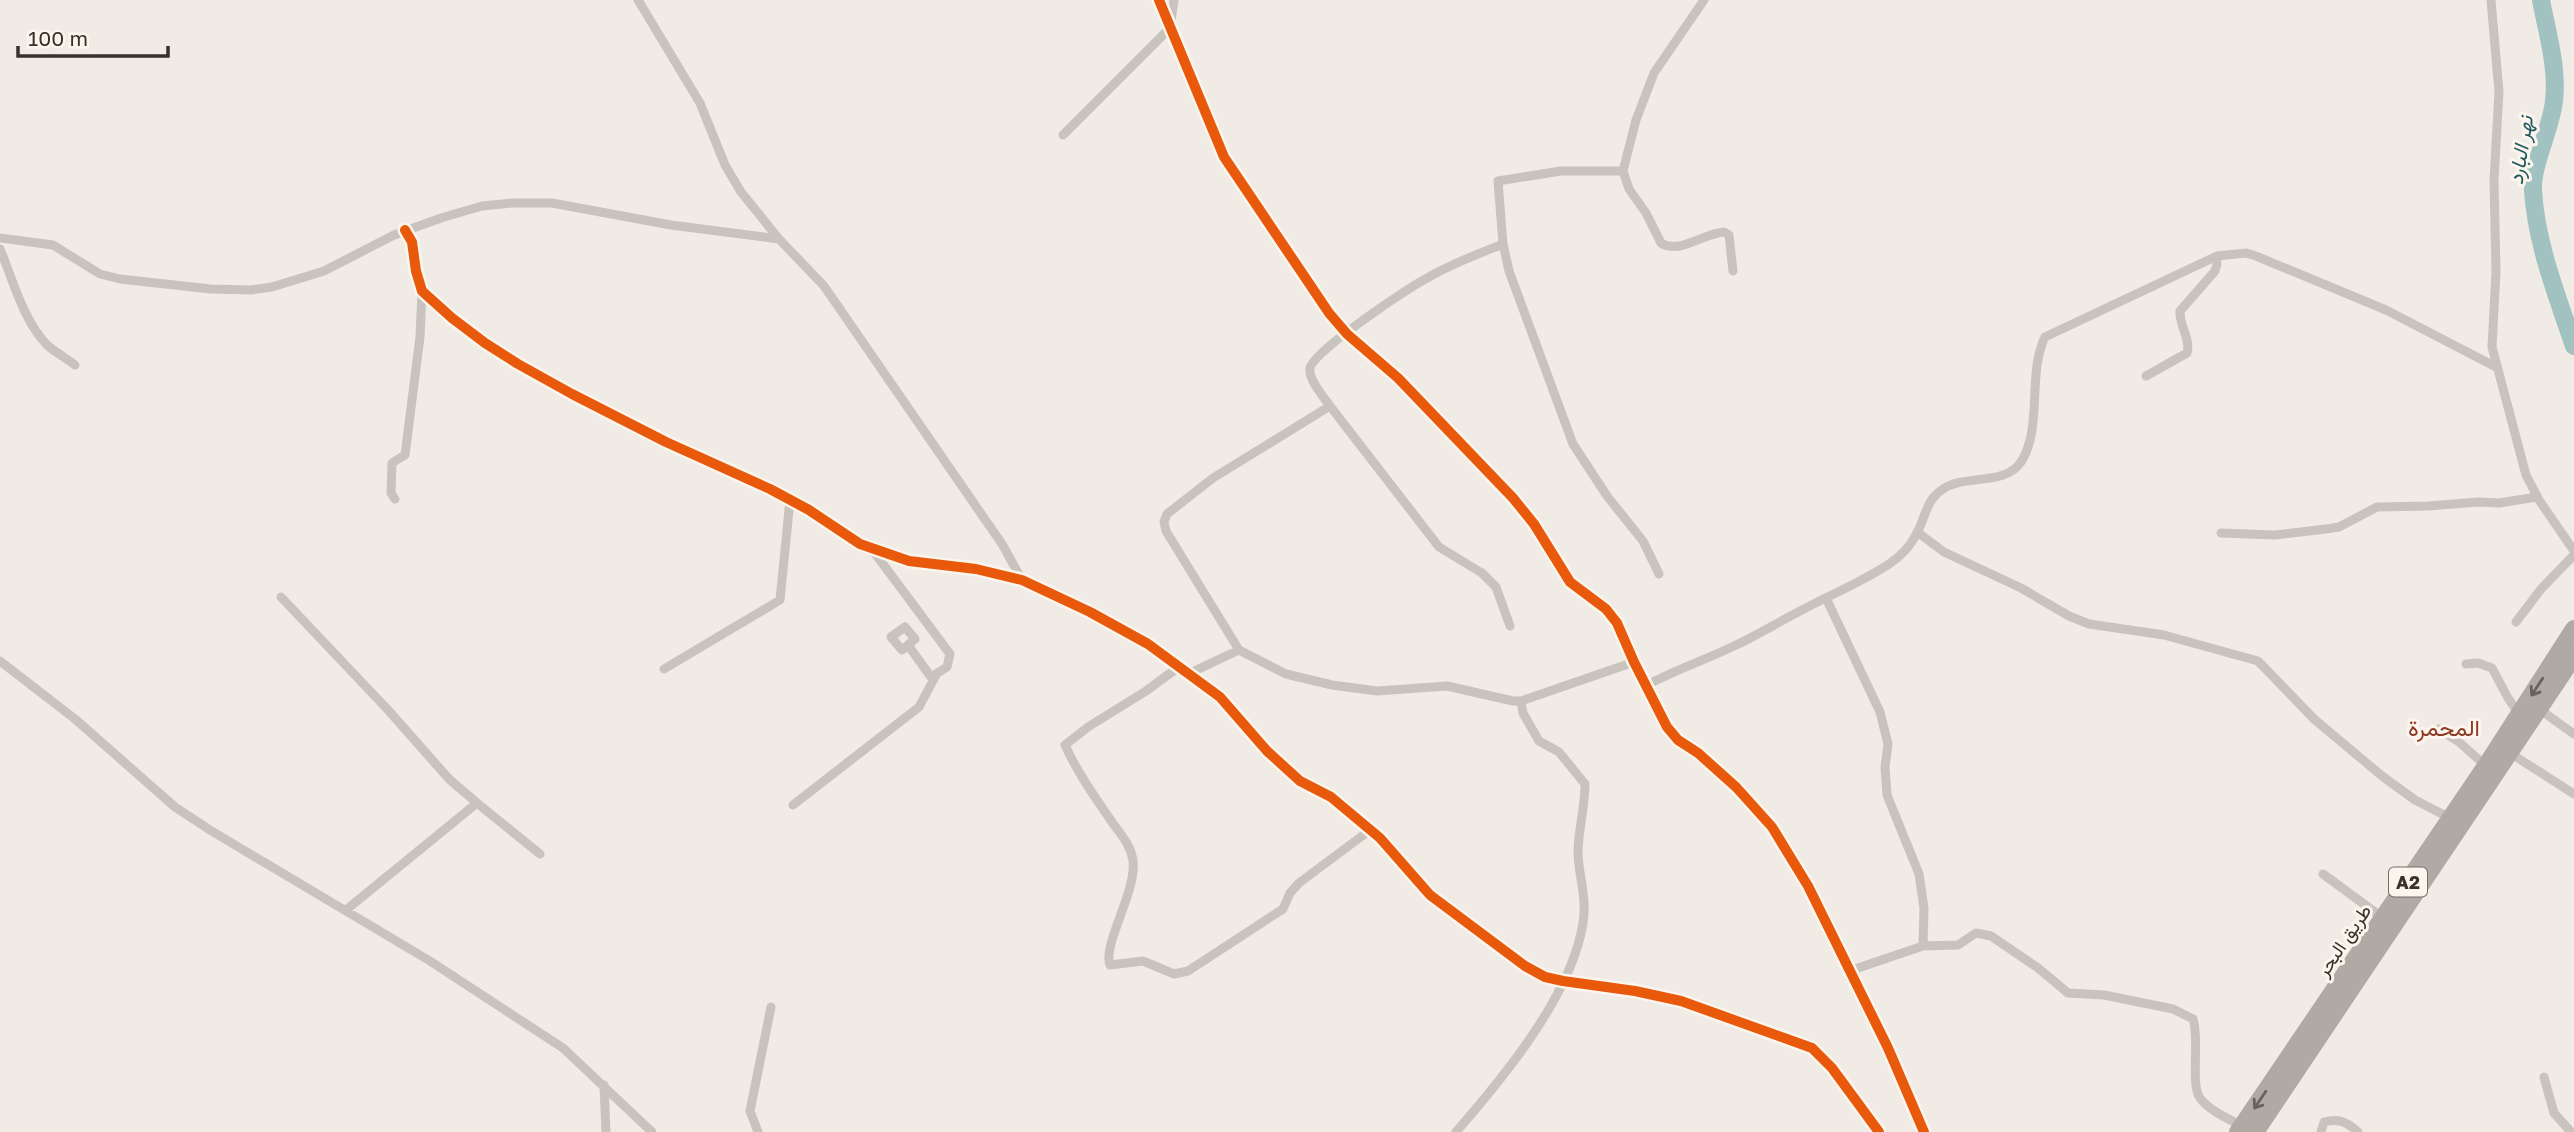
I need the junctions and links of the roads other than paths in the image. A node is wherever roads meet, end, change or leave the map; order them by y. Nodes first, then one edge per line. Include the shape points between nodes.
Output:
1 (638, 0) edge
2 (1159, 0) edge
3 (1174, 0) edge
4 (1704, 0) edge
5 (2491, 0) edge
6 (1170, 28) junction
7 (1063, 135) dead end
8 (1623, 171) junction
9 (405, 230) junction
10 (0, 238) edge
11 (779, 239) junction
12 (1503, 244) junction
13 (0, 249) edge
14 (2216, 257) junction
15 (1733, 271) dead end
16 (422, 291) junction
17 (1347, 334) junction
18 (75, 365) dead end
19 (2496, 367) junction
20 (2146, 376) dead end
21 (1330, 406) junction
22 (2537, 497) junction
23 (395, 499) dead end
24 (790, 500) junction
25 (1917, 533) junction
26 (2221, 533) dead end
27 (871, 548) junction
28 (2574, 553) edge
29 (1659, 574) dead end
30 (1022, 580) junction
31 (281, 597) dead end
32 (1826, 598) junction
33 (2516, 622) dead end
34 (1510, 626) dead end
35 (2574, 629) edge
36 (908, 645) dead end
37 (1239, 650) junction
38 (2574, 656) edge
39 (0, 661) edge
40 (1634, 662) junction
41 (2466, 664) dead end
42 (1180, 666) junction
43 (664, 670) dead end
44 (937, 673) junction
45 (1190, 673) junction
46 (1647, 685) junction
47 (1521, 701) junction
48 (2539, 709) junction
49 (2519, 714) junction
50 (2439, 729) dead end
51 (2574, 734) edge
52 (2510, 754) junction
53 (2486, 766) junction
54 (2574, 794) edge
55 (477, 803) junction
56 (793, 805) dead end
57 (2450, 818) junction
58 (1370, 830) junction
59 (540, 854) dead end
60 (2323, 874) dead end
61 (346, 910) junction
62 (2384, 918) junction
63 (1923, 946) junction
64 (1849, 971) junction
65 (1563, 981) junction
66 (771, 1007) dead end
67 (2544, 1077) dead end
68 (604, 1085) junction
69 (2245, 1130) edge
70 (606, 1132) edge
71 (652, 1132) edge
72 (758, 1132) edge
73 (1456, 1132) edge
74 (1879, 1132) edge
75 (1924, 1132) edge
76 (2321, 1132) edge
77 (2358, 1132) edge
78 (2571, 1132) edge

1 - 11 street via 700,103 741,192
2 - 6 street
3 - 6 street
4 - 8 street via 1654,73
5 - 19 street via 2499,71 2491,347
6 - 7 street
6 - 17 street via 1224,158
8 - 12 street via 1561,171 1498,181
8 - 15 street via 1629,190 1661,243 1678,246 1724,232 1730,240
9 - 10 street via 324,271 251,290 100,274 53,245
9 - 11 street via 482,206 512,202
9 - 16 street via 412,242
11 - 30 street via 824,286 1002,544
12 - 17 street via 1429,277
12 - 29 street via 1520,306 1573,444 1606,496 1643,541
13 - 18 street via 35,328 47,345
14 - 19 street via 2256,256 2386,310
14 - 20 street via 2216,271 2180,311 2187,353
14 - 25 street via 2045,337 2030,437 2021,462 2001,476 1959,480 1935,494
16 - 23 street via 405,456 392,463
16 - 24 street via 485,343 550,382
17 - 21 street via 1310,368
17 - 40 street via 1398,377 1513,498 1570,582 1617,623
19 - 22 street via 2526,475
21 - 34 street via 1439,547 1496,587
21 - 37 street via 1213,478 1165,517 1172,541
22 - 26 street via 2499,503 2377,507 2339,527 2274,535
22 - 28 street
24 - 27 street
24 - 43 street via 780,600
25 - 32 street via 1891,563
25 - 57 street via 1944,552 2089,624 2164,635 2258,661 2314,719 2382,776
27 - 30 street via 909,561
27 - 44 street via 950,654 947,667
28 - 33 street
30 - 42 street via 1090,612
31 - 55 street via 449,779
32 - 46 street
32 - 63 street via 1887,732 1887,795 1919,874
35 -> 49 highway, طريق البحر / A2
36 - 44 street via 931,677
37 - 45 street
37 - 47 street via 1286,674 1332,685 1377,691 1447,685
38 - 48 highway, طريق البحر / A2
39 - 61 street via 75,719 175,807
40 - 46 street
40 - 47 street
41 - 49 street via 2492,668
42 - 45 street
42 - 58 street via 1065,745 1133,858 1129,890 1109,951 1110,965 1143,961 1174,974 1188,971 1283,909 1299,883
44 - 56 street via 919,707
45 - 58 street via 1220,697 1300,781 1331,797
46 - 64 street via 1678,740 1736,787 1772,827 1808,886
47 - 65 street via 1539,741 1559,752 1585,784 1578,856 1584,912
48 - 51 street
48 - 52 highway, طريق البحر / A2
49 - 53 highway, طريق البحر / A2
50 - 53 street
52 - 54 street
52 - 69 highway, طريق البحر / A2
53 - 57 highway, طريق البحر / A2
55 - 59 street
55 - 61 street
57 - 62 highway, طريق البحر / A2
58 - 65 street via 1430,895 1525,966
60 - 62 street
61 - 68 street via 563,1048
62 -> 69 highway, طريق البحر / A2
63 - 64 street
63 - 69 street via 1958,944 1971,934 1982,933 2068,993 2104,995 2185,1014 2197,1030 2200,1098
64 - 75 street
65 - 73 street via 1512,1063
65 - 74 street via 1681,1001 1812,1048
66 - 72 street via 750,1111
67 - 78 street via 2554,1113
68 - 70 street
68 - 71 street
76 - 77 street via 2324,1122 2331,1120 2344,1121

